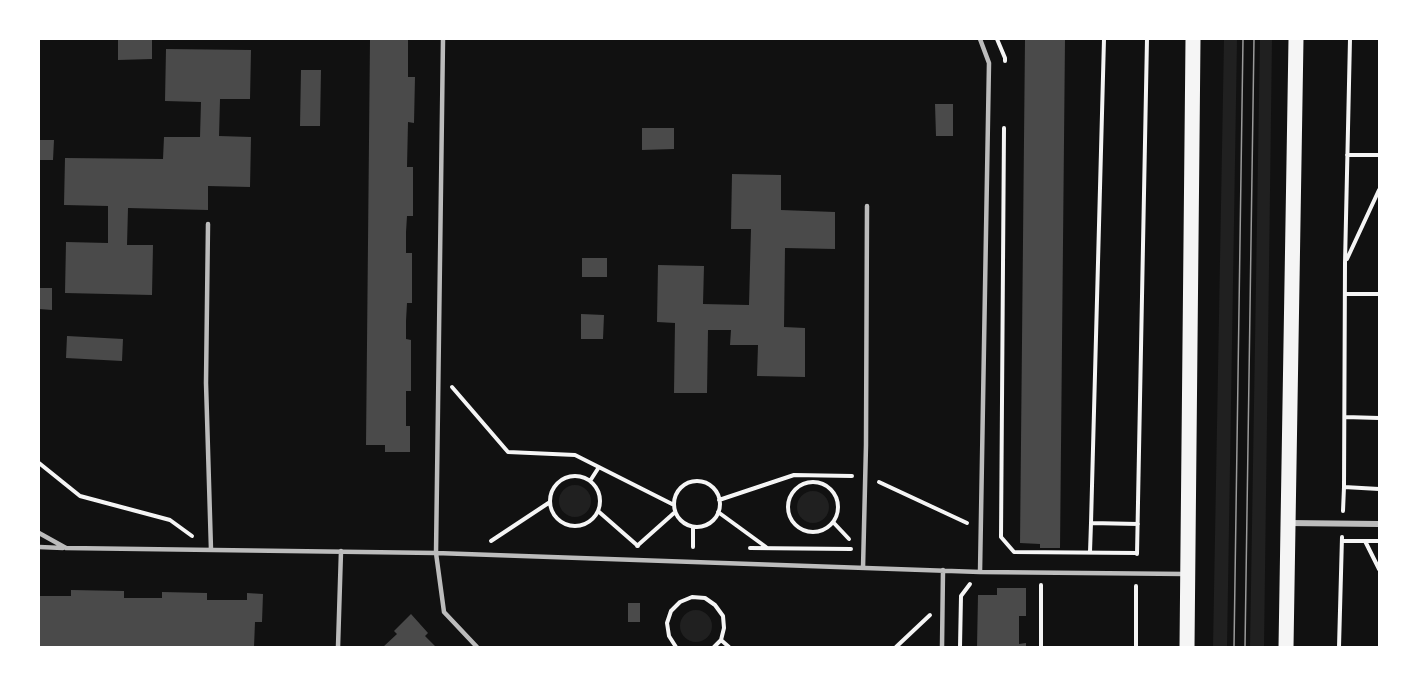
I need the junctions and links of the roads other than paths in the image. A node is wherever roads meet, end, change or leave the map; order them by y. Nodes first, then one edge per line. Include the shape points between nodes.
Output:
1 (443, 39) edge
2 (980, 39) edge
3 (1193, 39) edge
4 (1296, 39) edge
5 (867, 206) dead end
6 (208, 224) dead end
7 (1287, 523) junction
8 (1379, 524) edge
9 (39, 533) edge
10 (39, 547) edge
11 (66, 548) junction
12 (211, 550) junction
13 (341, 552) junction
14 (436, 553) junction
15 (863, 568) junction
16 (943, 570) junction
17 (980, 572) junction
18 (1188, 574) junction
19 (338, 647) edge
20 (477, 647) edge
21 (942, 647) edge
22 (1187, 647) edge
23 (1286, 647) edge

1 - 14 lane
2 - 17 lane via 989,63
3 - 18 main road
4 - 7 main road
5 - 15 lane
6 - 12 lane via 206,383
7 - 8 street
7 - 23 main road
9 - 11 lane
10 - 11 lane
11 - 12 lane
12 - 13 lane
13 - 14 lane
13 - 19 lane
14 - 15 lane
14 - 20 lane via 444,612
15 - 16 lane
16 - 17 lane
16 - 21 lane
17 - 18 lane
18 - 22 main road

